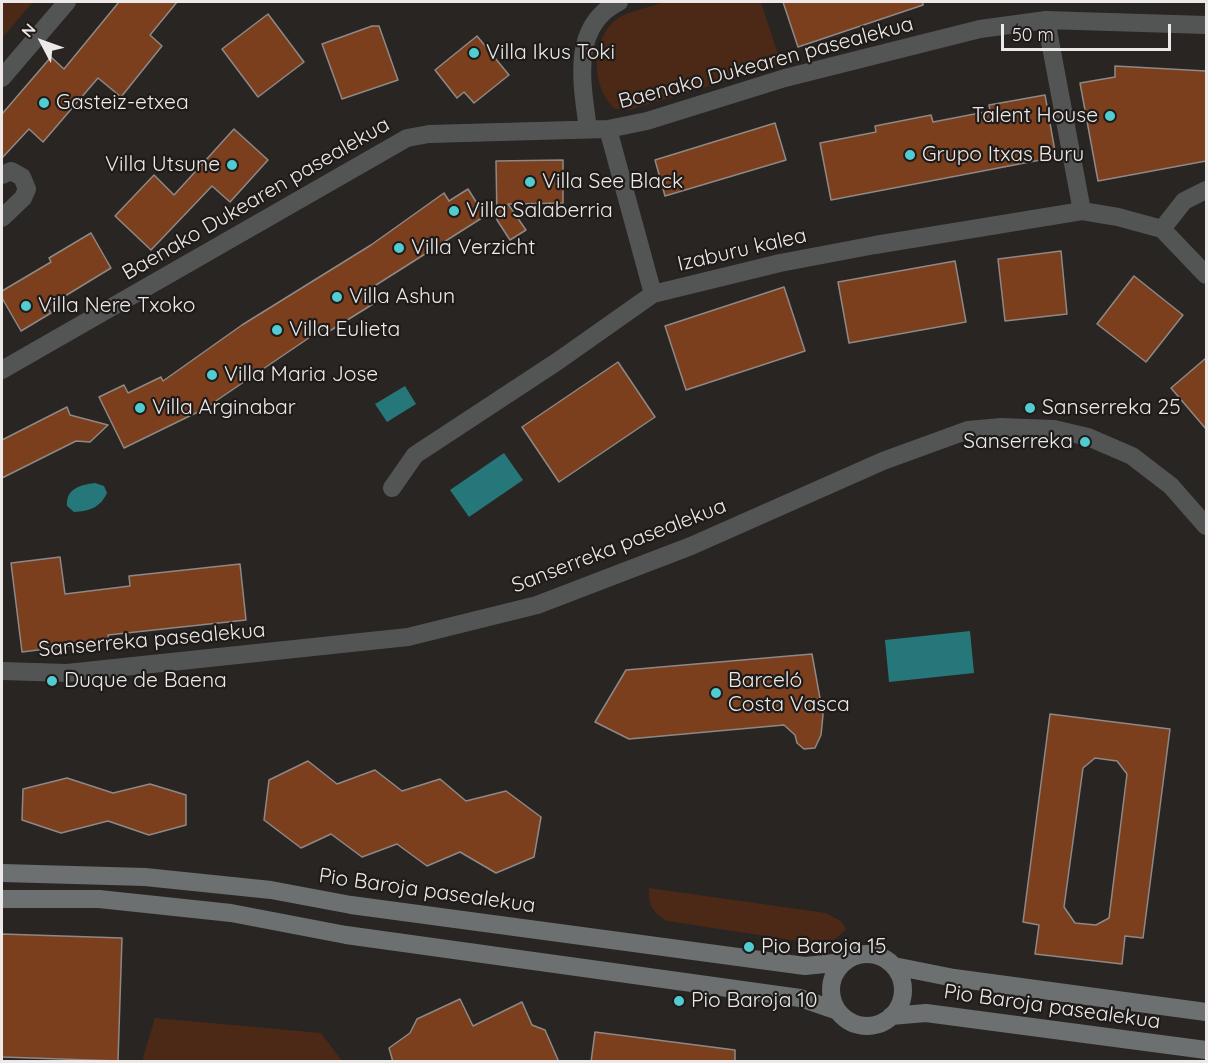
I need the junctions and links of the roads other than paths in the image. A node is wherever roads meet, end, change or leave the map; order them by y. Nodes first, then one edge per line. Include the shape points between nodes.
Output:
1 (67, 2) edge
2 (619, 2) edge
3 (1046, 20) junction
4 (1206, 25) edge
5 (2, 78) edge
6 (588, 129) junction
7 (608, 129) junction
8 (2, 175) edge
9 (1206, 190) edge
10 (1082, 211) junction
11 (2, 218) edge
12 (1162, 229) junction
13 (1206, 275) edge
14 (653, 294) junction
15 (2, 370) edge
16 (392, 488) dead end
17 (1206, 526) edge
18 (2, 671) edge
19 (2, 873) edge
20 (2, 899) edge
21 (844, 962) junction
22 (894, 966) junction
23 (838, 1011) junction
24 (1206, 1012) edge
25 (891, 1016) junction
26 (1206, 1050) edge

1 - 5 street
2 - 6 street via 607,7 595,21 584,47 582,71
3 - 4 street, Baenako Dukearen pasealekua
3 - 7 street, Baenako Dukearen pasealekua via 980,29 887,52
3 - 10 street
6 - 7 street, Baenako Dukearen pasealekua
6 - 15 street, Baenako Dukearen pasealekua via 407,138
7 - 14 street
8 - 11 street via 11,171 22,177 27,189
9 - 12 street via 1184,201
10 - 12 street, Izaburu kalea
10 - 14 street, Izaburu kalea via 780,263
12 - 13 street
14 - 16 street, Izaburu kalea via 415,454
17 - 18 street, Sanserreka pasealekua via 1171,486 1132,456 1088,437 1054,429 968,430 883,461 691,546 526,608 408,638 67,673
19 - 21 main road, Pio Baroja pasealekua via 145,877 271,890 351,905 805,966
20 - 23 main road via 99,899 231,913 346,935 800,998
21 - 22 main road via 872,954
21 - 23 main road via 831,986
22 - 24 main road, Pio Baroja pasealekua via 926,974
22 - 25 main road via 903,992
23 - 25 main road via 845,1019 863,1026
25 - 26 main road, Pio Baroja pasealekua via 926,1012

